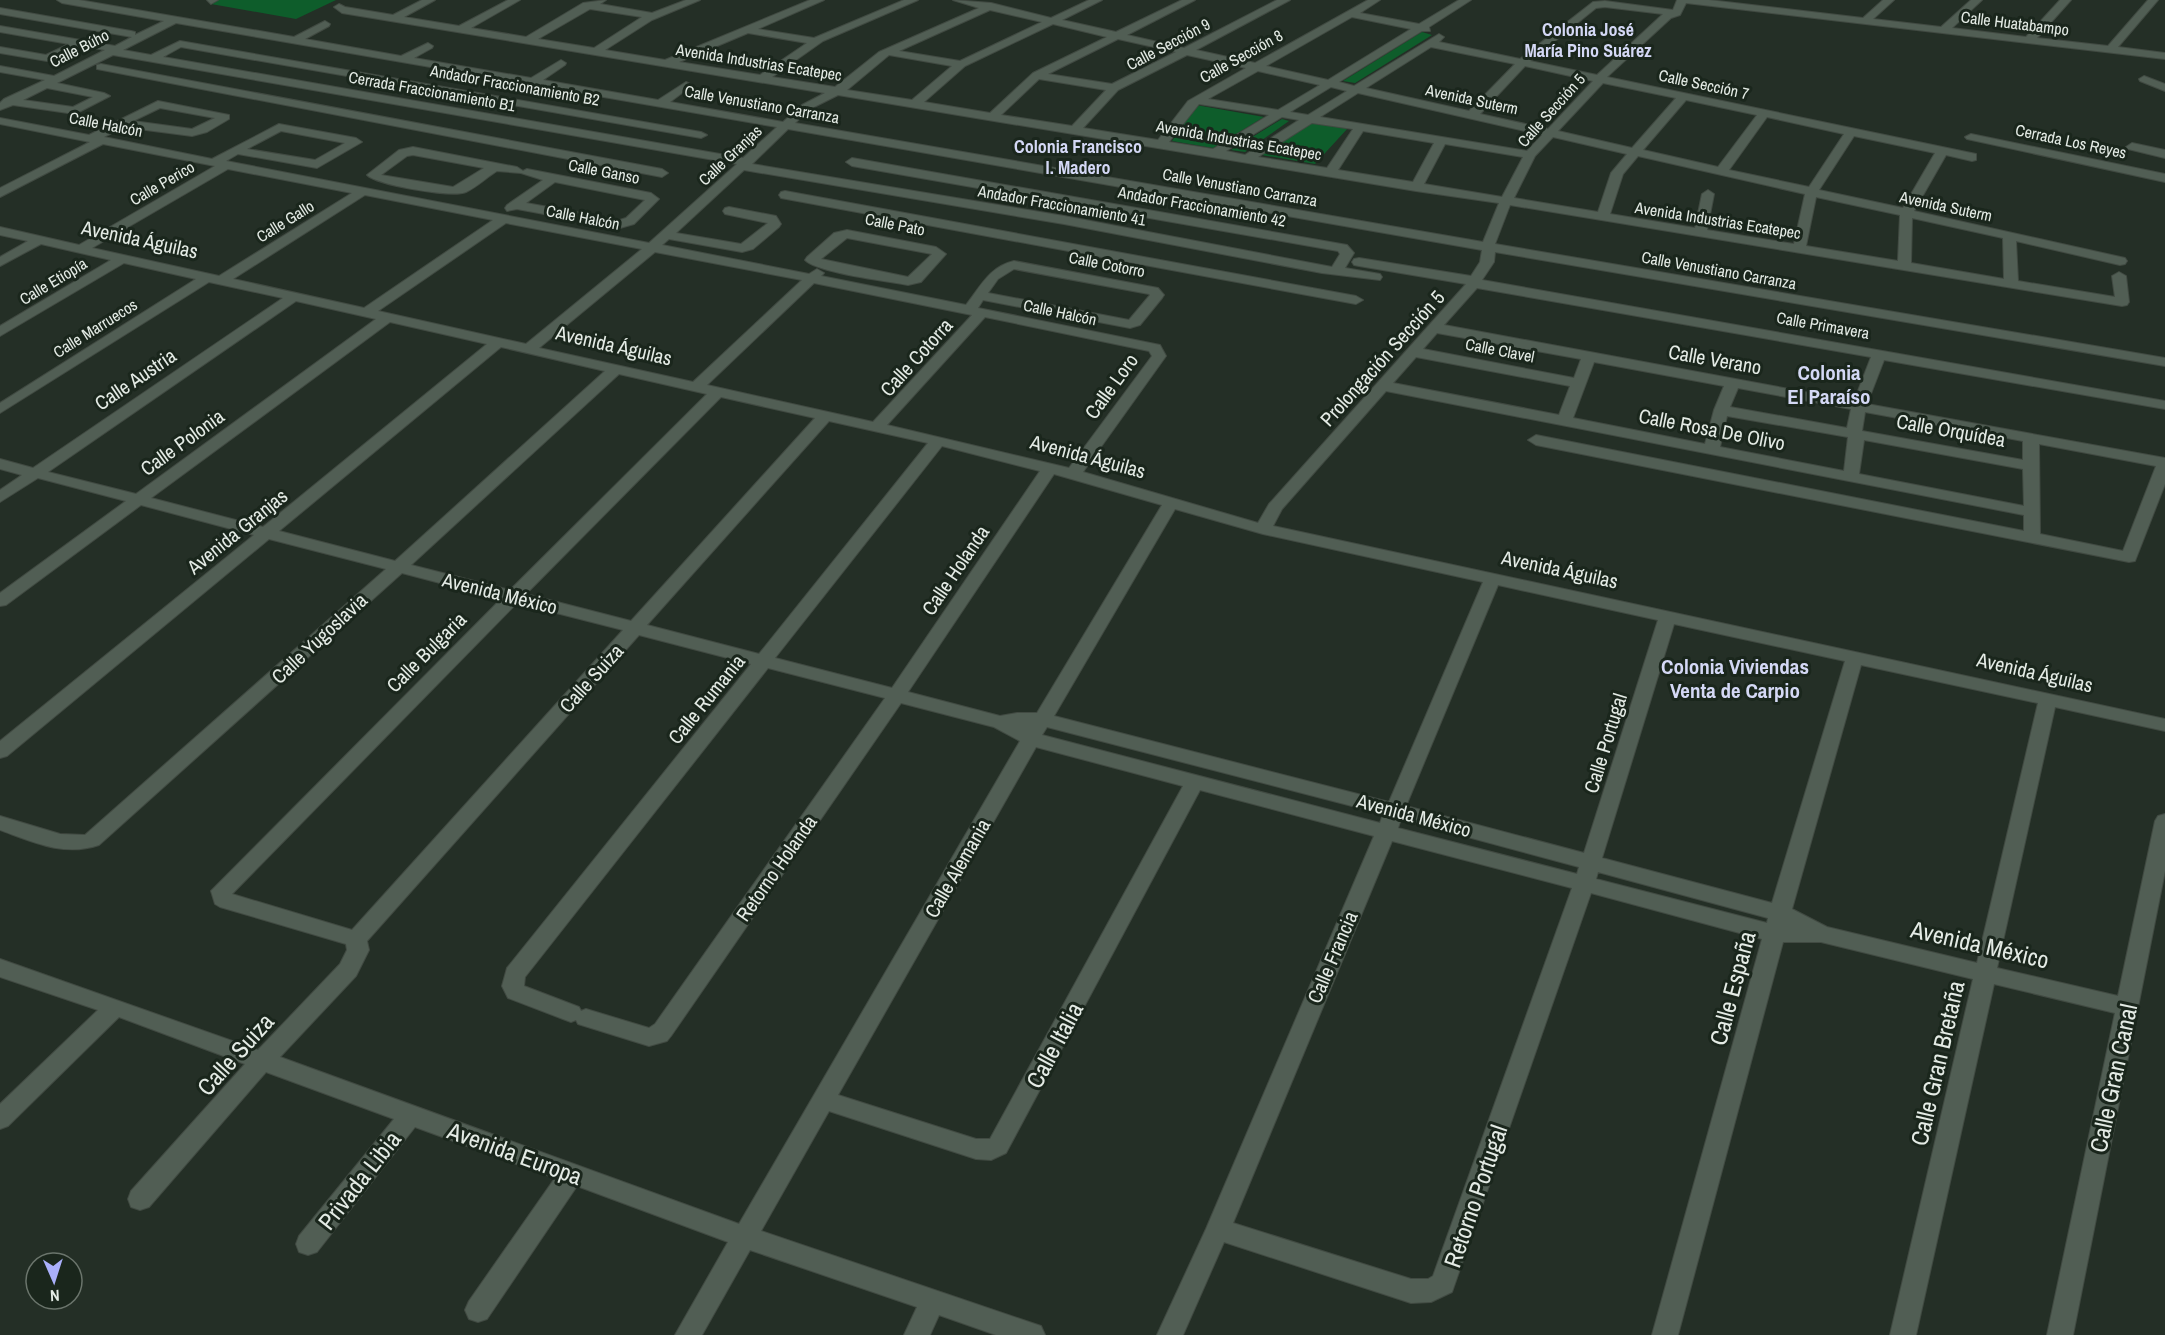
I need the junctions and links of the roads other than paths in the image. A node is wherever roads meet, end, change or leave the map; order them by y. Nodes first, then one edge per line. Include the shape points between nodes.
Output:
1 (62, 0) edge
2 (351, 0) edge
3 (430, 0) edge
4 (514, 0) edge
5 (601, 0) edge
6 (695, 0) edge
7 (819, 0) edge
8 (913, 0) edge
9 (958, 0) edge
10 (1004, 0) edge
11 (1097, 0) edge
12 (1190, 0) edge
13 (1285, 0) edge
14 (1375, 0) edge
15 (1466, 0) edge
16 (1682, 0) edge
17 (1799, 0) edge
18 (1889, 0) edge
19 (1977, 0) edge
20 (2066, 0) edge
21 (2153, 0) edge
22 (1708, 1) edge
23 (587, 5) junction
24 (988, 7) junction
25 (0, 11) edge
26 (1783, 12) junction
27 (1676, 13) junction
28 (1351, 14) junction
29 (27, 16) junction
30 (652, 16) junction
31 (395, 18) junction
32 (174, 20) junction
33 (1052, 21) junction
34 (1865, 21) junction
35 (325, 24) dead end
36 (723, 27) dead end
37 (1422, 28) junction
38 (0, 29) edge
39 (461, 29) junction
40 (106, 30) junction
41 (745, 30) junction
42 (1944, 30) junction
43 (131, 34) dead end
44 (1117, 36) junction
45 (296, 40) junction
46 (529, 40) junction
47 (2029, 40) junction
48 (815, 41) junction
49 (1430, 43) junction
50 (79, 44) junction
51 (428, 46) dead end
52 (0, 50) edge
53 (113, 50) junction
54 (2111, 50) junction
55 (1185, 51) junction
56 (595, 52) junction
57 (887, 52) junction
58 (2165, 56) edge
59 (663, 57) junction
60 (153, 58) junction
61 (403, 59) junction
62 (1525, 62) junction
63 (561, 63) dead end
64 (961, 64) junction
65 (311, 67) junction
66 (1255, 67) junction
67 (101, 68) dead end
68 (0, 69) edge
69 (235, 73) junction
70 (1037, 75) junction
71 (1601, 78) junction
72 (762, 79) junction
73 (2144, 79) dead end
74 (50, 81) junction
75 (285, 81) junction
76 (534, 81) junction
77 (1327, 84) junction
78 (686, 85) dead end
79 (208, 87) junction
80 (1114, 88) junction
81 (2165, 88) edge
82 (1353, 90) junction
83 (838, 91) junction
84 (1684, 96) junction
85 (1196, 100) junction
86 (6, 101) edge
87 (661, 103) junction
88 (916, 103) junction
89 (0, 107) edge
90 (1764, 113) junction
91 (1281, 114) junction
92 (993, 116) junction
93 (1471, 116) junction
94 (1309, 118) junction
95 (0, 121) edge
96 (122, 123) junction
97 (787, 125) junction
98 (1360, 127) junction
99 (1076, 129) junction
100 (1851, 132) junction
101 (1551, 133) junction
102 (1971, 137) dead end
103 (98, 139) junction
104 (1441, 140) junction
105 (1162, 143) junction
106 (2132, 147) dead end
107 (238, 151) junction
108 (682, 151) junction
109 (1942, 151) junction
110 (1217, 152) junction
111 (1633, 152) junction
112 (2165, 154) edge
113 (1530, 155) junction
114 (1972, 157) dead end
115 (1248, 158) junction
116 (852, 162) dead end
117 (222, 163) junction
118 (746, 164) junction
119 (870, 165) junction
120 (494, 167) junction
121 (1330, 172) junction
122 (1721, 172) junction
123 (662, 173) dead end
124 (375, 176) junction
125 (807, 176) junction
126 (553, 178) junction
127 (2165, 178) edge
128 (851, 183) junction
129 (872, 187) junction
130 (1416, 187) junction
131 (361, 190) junction
132 (1811, 193) junction
133 (0, 194) edge
134 (1708, 194) dead end
135 (1506, 201) junction
136 (515, 205) junction
137 (851, 207) junction
138 (729, 211) dead end
139 (1906, 214) junction
140 (498, 217) junction
141 (1602, 218) junction
142 (0, 231) edge
143 (1700, 234) junction
144 (666, 235) junction
145 (2009, 237) junction
146 (39, 240) junction
147 (652, 247) junction
148 (1488, 248) junction
149 (81, 249) junction
150 (1799, 250) junction
151 (123, 258) junction
152 (2120, 261) dead end
153 (0, 262) edge
154 (825, 265) junction
155 (1340, 265) junction
156 (1904, 268) junction
157 (2119, 276) dead end
158 (1375, 277) dead end
159 (215, 278) junction
160 (812, 278) junction
161 (1475, 282) junction
162 (2011, 285) junction
163 (295, 296) junction
164 (981, 296) junction
165 (1356, 300) dead end
166 (976, 311) junction
167 (368, 312) junction
168 (388, 317) junction
169 (1435, 328) junction
170 (0, 332) edge
171 (499, 342) junction
172 (529, 349) junction
173 (1158, 351) joint
174 (1415, 352) junction
175 (1880, 353) junction
176 (1589, 357) junction
177 (2165, 362) edge
178 (616, 369) junction
179 (1579, 383) junction
180 (1733, 383) junction
181 (1384, 386) junction
182 (696, 387) junction
183 (717, 392) junction
184 (2165, 405) edge
185 (1859, 406) junction
186 (0, 409) edge
187 (1721, 410) junction
188 (825, 416) junction
189 (1564, 421) junction
190 (877, 427) junction
191 (1855, 434) junction
192 (2031, 438) junction
193 (1536, 440) dead end
194 (938, 441) junction
195 (1711, 450) junction
196 (0, 464) edge
197 (2165, 464) edge
198 (2032, 466) junction
199 (1050, 468) junction
200 (35, 473) junction
201 (1073, 474) junction
202 (1851, 478) junction
203 (0, 497) edge
204 (140, 499) junction
205 (1172, 501) junction
206 (2032, 512) junction
207 (1263, 529) junction
208 (268, 532) junction
209 (2032, 538) junction
210 (397, 566) junction
211 (1493, 578) junction
212 (513, 597) junction
213 (0, 601) edge
214 (1668, 616) junction
215 (637, 627) junction
216 (1855, 656) junction
217 (764, 662) junction
218 (895, 697) junction
219 (2048, 698) junction
220 (1042, 720) junction
221 (1000, 722) junction
222 (2165, 725) edge
223 (1031, 740) junction
224 (0, 751) edge
225 (1195, 782) junction
226 (1394, 810) junction
227 (2165, 821) edge
228 (0, 823) edge
229 (1385, 832) junction
230 (1592, 862) junction
231 (1584, 884) junction
232 (1778, 923) junction
233 (356, 939) junction
234 (0, 968) edge
235 (1985, 973) junction
236 (115, 1007) junction
237 (2127, 1007) junction
238 (579, 1015) joint
239 (261, 1062) junction
240 (824, 1100) junction
241 (411, 1115) junction
242 (0, 1119) edge
243 (572, 1174) junction
244 (140, 1199) dead end
245 (1218, 1229) junction
246 (745, 1237) junction
247 (308, 1244) dead end
248 (932, 1302) junction
249 (478, 1310) dead end
250 (688, 1335) edge
251 (917, 1335) edge
252 (1032, 1335) edge
253 (1170, 1335) edge
254 (1665, 1335) edge
255 (1903, 1335) edge
256 (2060, 1335) edge

1 - 32 street, Calle Venustiano Carranza
2 - 31 street, Avenida Industrias Ecatepec via 339,7
3 - 31 street
4 - 39 street
5 - 23 street
6 - 30 street
7 - 41 street
8 - 48 street
9 - 24 street, Avenida Suterm
10 - 24 street, Calle Granjas
11 - 33 street
12 - 44 street
13 - 55 street, Calle Sección 9
14 - 28 street, Calle Sección 8
15 - 37 street
16 - 22 street, Calle Huatabampo
16 - 27 street, Calle Sección 5
17 - 26 street
18 - 34 street
19 - 42 street
20 - 47 street
21 - 54 street
22 - 26 street, Calle Huatabampo
23 - 30 street
23 - 46 street
24 - 33 street, Avenida Suterm
24 - 57 street, Calle Granjas
25 - 29 street
26 - 34 street, Calle Huatabampo
27 - 62 street via 1593,5
27 - 71 street, Calle Sección 5 via 1667,16
28 - 37 street
28 - 66 street, Calle Sección 8
29 - 38 street
29 - 40 street
30 - 56 street
31 - 39 street, Avenida Industrias Ecatepec
32 - 45 street, Calle Venustiano Carranza
32 - 53 street, Calle Búho
33 - 44 street, Avenida Suterm
33 - 64 street
34 - 42 street, Calle Huatabampo
35 - 45 street
36 - 41 street
37 - 49 street via 1444,33
37 - 77 street
38 - 50 street, Cerrada Fraccionamiento B1
39 - 46 street, Avenida Industrias Ecatepec
40 - 43 street
40 - 50 street
41 - 48 street
41 - 59 street
42 - 47 street, Calle Huatabampo
44 - 55 street, Avenida Suterm
44 - 70 street
45 - 61 street, Calle Venustiano Carranza
46 - 56 street, Avenida Industrias Ecatepec
47 - 54 street, Calle Huatabampo
48 - 72 street
49 - 62 street, Calle Sección 7
49 - 82 street
50 - 52 street via 47,58
50 - 53 street, Cerrada Fraccionamiento B1
51 - 61 street
53 - 60 street, Cerrada Fraccionamiento B1
53 - 74 street, Calle Búho
54 - 58 street, Calle Huatabampo
55 - 66 street, Avenida Suterm
55 - 80 street, Calle Sección 9
56 - 59 street, Avenida Industrias Ecatepec via 641,60
57 - 64 street
57 - 83 street, Calle Granjas
59 - 72 street, Avenida Industrias Ecatepec
60 - 65 street, Andador Fraccionamiento B2 via 180,44
60 - 69 street, Cerrada Fraccionamiento B1
61 - 76 street, Calle Venustiano Carranza
62 - 71 street, Calle Sección 7
62 - 93 street
63 - 76 street
64 - 88 street
65 - 75 street
65 - 108 street, Andador Fraccionamiento B2 via 705,133
66 - 77 street, Avenida Suterm
66 - 85 street, Calle Sección 8
67 - 79 street
68 - 74 street
69 - 75 street, Cerrada Fraccionamiento B1
69 - 79 street
70 - 80 street
70 - 92 street
71 - 84 street, Calle Sección 7
71 - 101 street, Calle Sección 5
72 - 83 street, Avenida Industrias Ecatepec
73 - 81 street
74 - 86 street, Calle Búho
74 - 86 street via 104,96 75,111
75 - 108 street, Cerrada Fraccionamiento B1
76 - 87 street, Calle Venustiano Carranza
77 - 82 street, Avenida Suterm
77 - 91 street
78 - 87 street
79 - 123 street
80 - 99 street, Calle Sección 9
82 - 93 street, Avenida Suterm
82 - 94 street
83 - 88 street, Avenida Industrias Ecatepec
83 - 97 street, Calle Granjas via 806,107
84 - 90 street, Calle Sección 7
84 - 111 street
85 - 91 street
85 - 105 street, Calle Sección 8
86 - 89 street, Calle Búho
87 - 97 street, Calle Venustiano Carranza
88 - 92 street, Avenida Industrias Ecatepec
90 - 100 street, Calle Sección 7
90 - 122 street
91 - 94 street
91 - 110 street
92 - 99 street, Avenida Industrias Ecatepec
93 - 101 street, Avenida Suterm
94 - 98 street
94 - 115 street
95 - 103 street, Calle Halcón
96 - 96 street via 192,133 225,117 158,104
96 - 103 street
97 - 118 street, Calle Granjas
97 - 148 street, Calle Venustiano Carranza
98 - 104 street
98 - 121 street
99 - 105 street, Avenida Industrias Ecatepec
100 - 109 street, Calle Sección 7
100 - 132 street
101 - 111 street, Avenida Suterm
101 - 113 street, Calle Sección 5
102 - 127 street, Cerrada Los Reyes
103 - 117 street, Calle Halcón
103 - 133 street
104 - 113 street
104 - 130 street
105 - 110 street, Avenida Industrias Ecatepec
106 - 112 street
107 - 107 street, Calle Perico via 282,126 356,142 317,164
107 - 117 street, Calle Perico
108 - 118 street, Cerrada Fraccionamiento B1
109 - 114 street, Calle Sección 7
109 - 139 street
110 - 115 street, Avenida Industrias Ecatepec
111 - 122 street, Avenida Suterm
111 - 141 street via 1617,173
113 - 135 street, Calle Sección 5
115 - 121 street, Avenida Industrias Ecatepec
116 - 119 street, Andador Fraccionamiento 42
117 - 131 street, Calle Halcón
117 - 149 street, Calle Perico
118 - 125 street, Andador Fraccionamiento 41
118 - 144 street, Calle Granjas
119 - 128 street
119 - 155 street, Andador Fraccionamiento 42 via 1342,248 1347,251
120 - 124 street via 457,190
120 - 124 street, Calle Gallo via 414,151 403,153
120 - 126 street, Calle Gallo
121 - 130 street, Avenida Industrias Ecatepec
122 - 132 street, Avenida Suterm
124 - 131 street, Calle Gallo
125 - 128 street, Andador Fraccionamiento 41
125 - 137 street via 786,195
126 - 136 street, Calle Ganso
126 - 136 street, Calle Ganso via 653,199 630,221 620,224
128 - 129 street, Andador Fraccionamiento 41
129 - 137 street
129 - 155 street, Andador Fraccionamiento 41 via 1322,269
130 - 135 street, Avenida Industrias Ecatepec
131 - 140 street, Calle Halcón
131 - 159 street, Calle Gallo
132 - 139 street, Avenida Suterm
132 - 150 street
134 - 143 street
135 - 141 street, Avenida Industrias Ecatepec
135 - 148 street, Prolongación Sección 5
136 - 140 street, Calle Ganso
137 - 165 street
138 - 144 street via 772,219 775,224 742,248
139 - 145 street, Avenida Suterm
139 - 156 street
140 - 147 street, Calle Halcón
140 - 167 street, Calle Ganso
141 - 143 street, Avenida Industrias Ecatepec
142 - 146 street, Avenida Águilas
143 - 150 street, Avenida Industrias Ecatepec
144 - 147 street, Calle Granjas
145 - 152 street, Avenida Suterm
145 - 162 street
146 - 149 street, Avenida Águilas
146 - 153 street
147 - 160 street, Calle Halcón
147 - 172 street, Calle Granjas
148 - 161 street, Prolongación Sección 5 via 1487,262
148 - 177 street, Calle Venustiano Carranza
149 - 151 street, Avenida Águilas
150 - 156 street, Avenida Industrias Ecatepec
151 - 159 street, Avenida Águilas
151 - 170 street, Calle Etiopía
154 - 154 street, Calle Pato via 911,280 939,254 847,234 813,257
154 - 160 street
155 - 158 street, Andador Fraccionamiento 41
155 - 161 street, Andador Fraccionamiento 41
156 - 162 street, Avenida Industrias Ecatepec
157 - 162 street, Avenida Industrias Ecatepec via 2122,302
159 - 163 street, Avenida Águilas
159 - 186 street, Calle Marruecos
160 - 166 street, Calle Halcón
160 - 182 street
161 - 169 street, Prolongación Sección 5
161 - 175 street, Calle Primavera
163 - 167 street, Avenida Águilas
163 - 200 street, Calle Austria
164 - 164 street, Calle Cotorro via 982,290 1004,268 1014,265 1153,291 1157,295 1130,324
164 - 166 street, Calle Cotorro
166 - 173 street, Calle Halcón
166 - 190 street, Calle Cotorra
167 - 168 street, Avenida Águilas
168 - 171 street, Avenida Águilas
168 - 204 street, Calle Polonia
169 - 174 street, Prolongación Sección 5
169 - 176 street, Calle Verano
171 - 172 street, Avenida Águilas
171 - 208 street, Avenida Granjas
172 - 178 street, Avenida Águilas
173 - 201 street, Calle Loro via 1159,356
174 - 179 street, Calle Clavel
174 - 181 street, Prolongación Sección 5
175 - 184 street, Calle Primavera
175 - 185 street
176 - 179 street
176 - 180 street, Calle Verano
178 - 182 street, Avenida Águilas
178 - 210 street, Calle Yugoslavia
179 - 189 street
180 - 185 street, Calle Verano
180 - 187 street
181 - 189 street, Calle Rosa De Olivo
181 - 207 street, Prolongación Sección 5 via 1275,507
182 - 183 street, Avenida Águilas
183 - 188 street, Avenida Águilas
183 - 212 street, Calle Bulgaria
185 - 191 street
185 - 192 street, Calle Verano
187 - 191 street, Calle Orquídea
187 - 195 street
188 - 190 street, Avenida Águilas
188 - 215 street, Calle Suiza
189 - 195 street, Calle Rosa De Olivo
190 - 194 street, Avenida Águilas
191 - 198 street, Calle Orquídea
191 - 202 street
192 - 197 street, Calle Verano
192 - 198 street
193 - 209 street
194 - 199 street, Avenida Águilas
194 - 217 street, Calle Rumania
195 - 202 street, Calle Rosa De Olivo
196 - 200 street, Avenida México
197 - 209 street via 2129,557
198 - 206 street
199 - 201 street, Avenida Águilas
199 - 218 street, Calle Holanda
200 - 203 street, Calle Austria
200 - 204 street, Avenida México
201 - 205 street, Avenida Águilas
202 - 206 street, Calle Rosa De Olivo
204 - 208 street, Avenida México
204 - 213 street, Calle Polonia
205 - 207 street, Avenida Águilas
205 - 220 street, Calle Alemania
206 - 209 street
207 - 211 street, Avenida Águilas
208 - 210 street, Avenida México
208 - 224 street, Avenida Granjas
210 - 212 street, Avenida México
210 - 228 street, Calle Yugoslavia via 92,840 81,845 69,844
211 - 214 street, Avenida Águilas
211 - 226 street, Calle Francia
212 - 215 street, Avenida México
212 - 233 street, Calle Bulgaria via 225,886 221,895 227,901
214 - 216 street, Avenida Águilas
214 - 230 street, Calle Portugal
215 - 217 street, Avenida México
215 - 233 street, Calle Suiza
216 - 219 street, Avenida Águilas
216 - 232 street, Calle España
217 - 218 street, Avenida México
217 - 238 street, Calle Rumania via 515,974 516,992
218 - 221 street, Avenida México
218 - 238 street, Retorno Holanda via 663,1030 655,1036 642,1035
219 - 222 street, Avenida Águilas
219 - 235 street, Calle Gran Bretaña
220 - 221 street, Avenida México
220 - 223 street, Calle Alemania
220 - 226 street, Avenida México
221 - 223 street, Avenida México
223 - 225 street, Avenida México
223 - 240 street, Calle Alemania
225 - 229 street, Avenida México
225 - 240 street, Calle Italia via 998,1146 991,1150 976,1149
226 - 229 street, Calle Francia
226 - 230 street, Avenida México
227 - 237 street, Calle Gran Canal
229 - 231 street, Avenida México
229 - 245 street, Calle Francia
230 - 231 street, Calle Portugal
230 - 232 street, Avenida México
231 - 232 street, Avenida México
231 - 245 street, Retorno Portugal via 1443,1284 1436,1290 1411,1291
232 - 235 street, Avenida México
232 - 254 street, Calle España
233 - 239 street, Calle Suiza via 358,950 348,970
234 - 236 street, Avenida Europa
235 - 237 street, Avenida México
235 - 255 street, Calle Gran Bretaña
236 - 239 street, Avenida Europa
236 - 242 street
237 - 256 street, Calle Gran Canal
239 - 241 street, Avenida Europa
239 - 244 street, Calle Suiza
240 - 246 street, Calle Alemania
241 - 243 street, Avenida Europa
241 - 247 street, Privada Libia
243 - 246 street, Avenida Europa
243 - 249 street
245 - 253 street, Calle Francia
246 - 248 street, Avenida Europa
246 - 250 street, Calle Alemania
248 - 251 street
248 - 252 street, Avenida Europa

